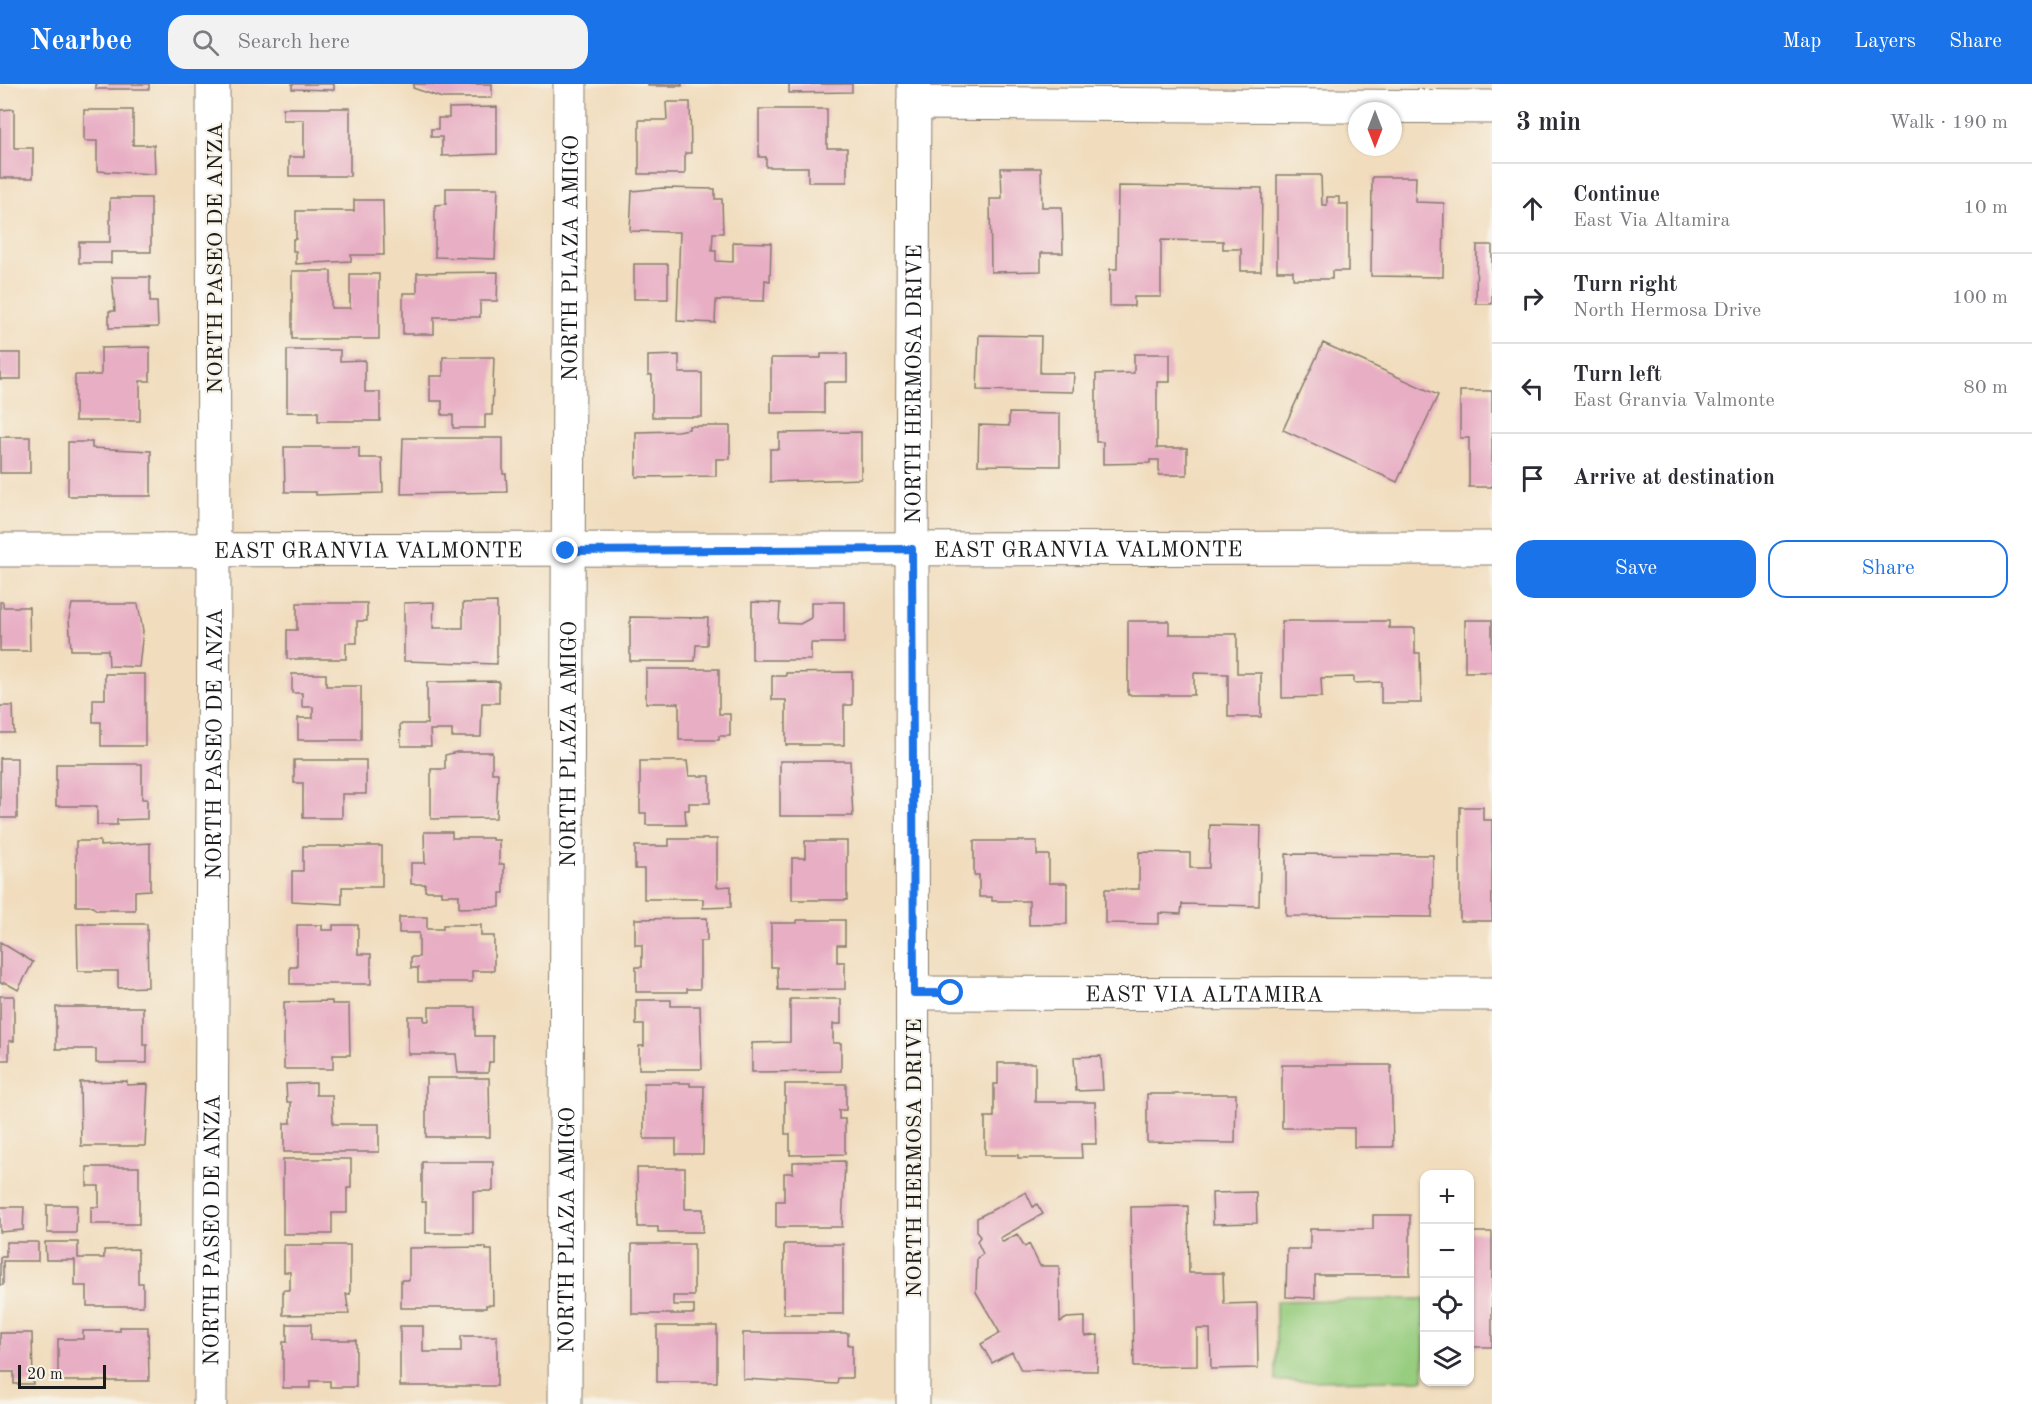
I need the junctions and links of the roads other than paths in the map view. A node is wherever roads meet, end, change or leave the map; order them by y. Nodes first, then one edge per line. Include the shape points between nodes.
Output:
1 (213, 84) edge
2 (570, 84) edge
3 (914, 93) edge
4 (1492, 107) edge
5 (1492, 548) edge
6 (912, 549) junction
7 (0, 550) edge
8 (214, 550) junction
9 (566, 551) junction
10 (914, 993) junction
11 (1492, 994) edge
12 (210, 1404) edge
13 (565, 1404) edge
14 (913, 1404) edge

1 - 8 street, NORTH PASEO DE ANZA
2 - 9 street, NORTH PLAZA AMIGO
3 - 4 street
3 - 6 street, NORTH HERMOSA DRIVE
5 - 6 street, EAST GRANVIA VALMONTE
6 - 9 street, EAST GRANVIA VALMONTE
6 - 10 street, NORTH HERMOSA DRIVE
7 - 8 street, EAST GRANVIA VALMONTE
8 - 9 street, EAST GRANVIA VALMONTE
8 - 12 street, NORTH PASEO DE ANZA
9 - 13 street, NORTH PLAZA AMIGO
10 - 11 street, EAST VIA ALTAMIRA
10 - 14 street, NORTH HERMOSA DRIVE

